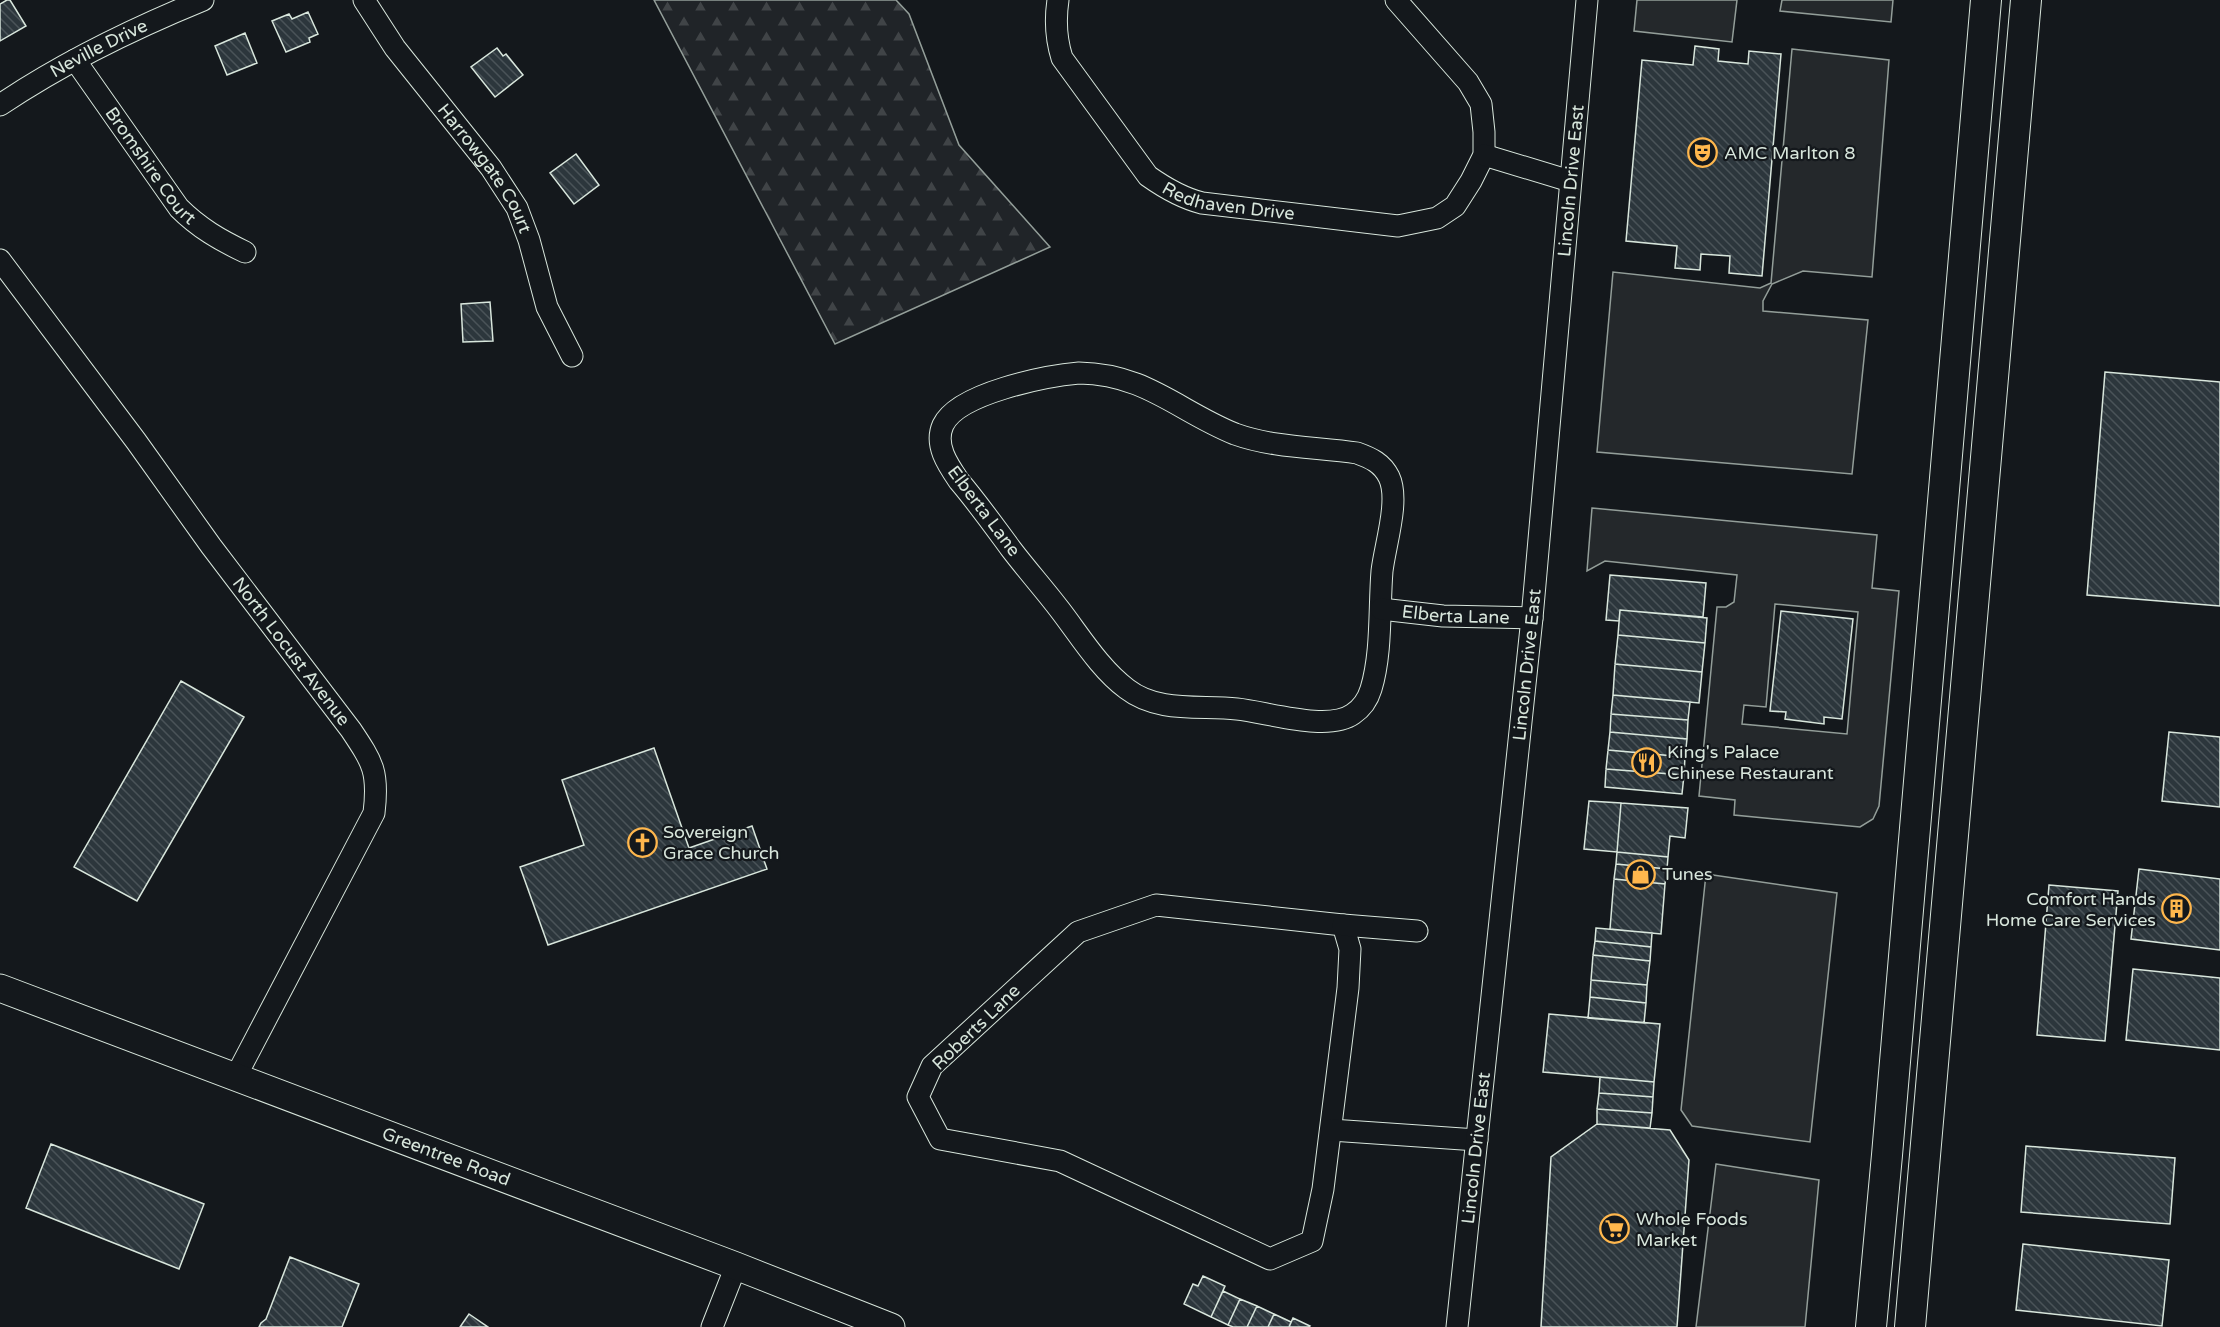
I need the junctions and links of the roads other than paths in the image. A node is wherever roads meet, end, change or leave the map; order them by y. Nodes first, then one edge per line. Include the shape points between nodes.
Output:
1 (202, 0) edge
2 (364, 0) edge
3 (1059, 0) edge
4 (1396, 0) edge
5 (1587, 0) edge
6 (1986, 0) edge
7 (2026, 0) edge
8 (75, 60) junction
9 (0, 105) edge
10 (1484, 155) junction
11 (1570, 181) junction
12 (245, 252) dead end
13 (0, 260) edge
14 (572, 356) dead end
15 (1381, 609) junction
16 (1532, 618) junction
17 (1343, 925) junction
18 (1417, 932) dead end
19 (0, 988) edge
20 (235, 1078) junction
21 (1331, 1130) junction
22 (1477, 1140) junction
23 (736, 1266) junction
24 (712, 1327) edge
25 (891, 1327) edge
26 (1457, 1327) edge
27 (1870, 1327) edge
28 (1910, 1327) edge

1 - 8 street, Neville Drive via 137,27
2 - 14 street, Harrowgate Court via 395,48 517,208 548,307
3 - 10 street, Redhaven Drive via 1056,16 1062,58 1148,176 1184,198 1407,225 1437,218 1455,206
4 - 10 street, Redhaven Drive via 1468,82 1481,104
5 - 11 street, Lincoln Drive East
6 - 27 highway
7 - 28 highway
8 - 9 street, Neville Drive
8 - 12 street, Bromshire Court via 179,208 215,237
10 - 11 street
11 - 16 street, Lincoln Drive East
13 - 20 street, North Locust Avenue via 370,757 377,786 374,813
15 - 15 street, Elberta Lane via 1371,691 1364,705 1352,715 1322,721 1239,709 1178,707 1142,699 1100,662 948,466 940,437 943,424 964,405 1017,384 1058,375 1100,374 1139,384 1254,440 1372,458 1390,478 1392,492
15 - 16 street, Elberta Lane via 1443,616
16 - 22 street, Lincoln Drive East
17 - 18 street
17 - 21 street, Roberts Lane via 1350,949 1348,988
17 - 21 street, Roberts Lane via 1156,905 1078,932 932,1066 918,1096 940,1139 1060,1161 1270,1259 1312,1241
19 - 20 main road, Greentree Road
20 - 23 main road, Greentree Road
21 - 22 street
22 - 26 street, Lincoln Drive East
23 - 24 street
23 - 25 main road, Greentree Road

